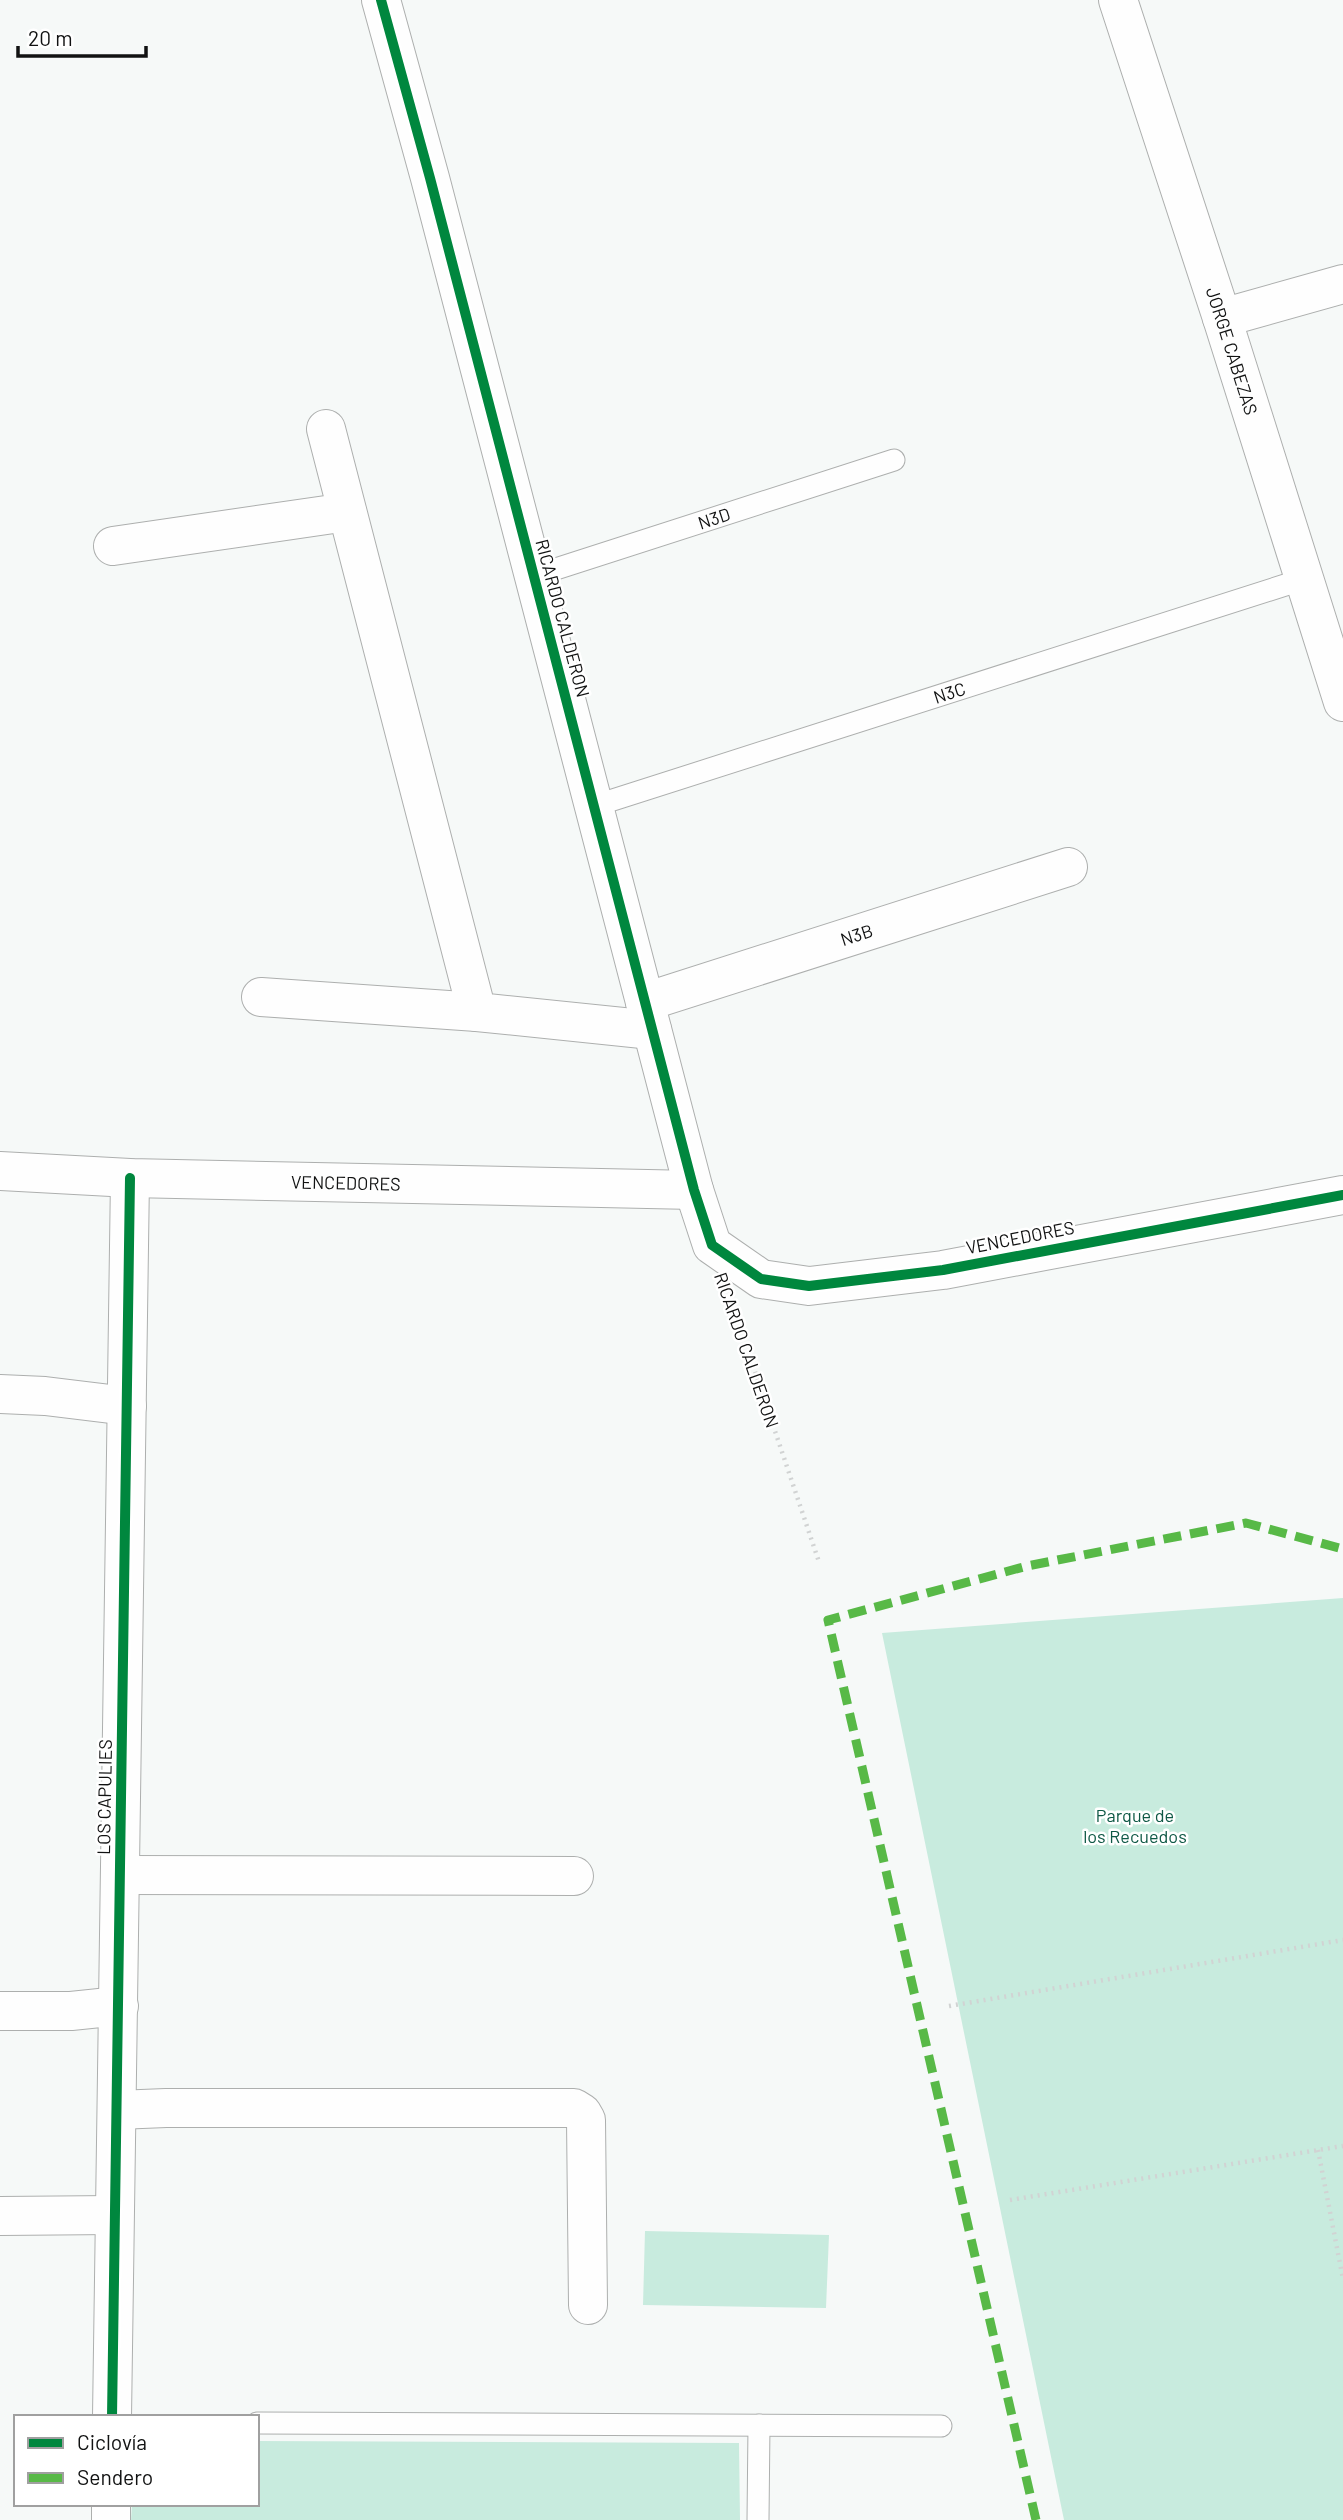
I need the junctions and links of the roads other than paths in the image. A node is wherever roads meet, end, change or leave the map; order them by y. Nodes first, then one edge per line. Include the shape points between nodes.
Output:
1 (381, 0) edge
2 (1118, 0) edge
3 (1343, 284) edge
4 (1222, 318) junction
5 (326, 429) dead end
6 (894, 460) dead end
7 (347, 512) junction
8 (113, 546) dead end
9 (534, 576) junction
10 (1304, 579) junction
11 (1343, 702) edge
12 (594, 806) junction
13 (1068, 867) dead end
14 (261, 997) dead end
15 (477, 1012) junction
16 (648, 1016) junction
17 (0, 1171) edge
18 (130, 1178) junction
19 (694, 1190) junction
20 (1343, 1195) edge
21 (712, 1245) joint
22 (0, 1394) edge
23 (127, 1406) junction
24 (121, 1875) junction
25 (574, 1877) dead end
26 (119, 2006) junction
27 (0, 2011) edge
28 (117, 2110) junction
29 (114, 2215) junction
30 (0, 2216) edge
31 (587, 2305) dead end
32 (112, 2415) edge
33 (259, 2423) edge
34 (759, 2425) junction
35 (941, 2426) dead end
36 (758, 2520) edge

1 - 9 street, RICARDO CALDERON
2 - 4 street, JORGE CABEZAS
3 - 4 street
4 - 10 street, JORGE CABEZAS
5 - 7 street
6 - 9 lane, N3D
7 - 8 street
7 - 15 street
9 - 12 street, RICARDO CALDERON
10 - 11 street, JORGE CABEZAS
10 - 12 lane, N3C
12 - 16 street, RICARDO CALDERON
13 - 16 street, N3B
14 - 15 street
15 - 16 street
16 - 19 street, RICARDO CALDERON
17 - 18 street, VENCEDORES
18 - 19 street, VENCEDORES
18 - 23 street, LOS CAPULIES
19 - 21 street, RICARDO CALDERON
20 - 21 street, VENCEDORES via 943,1270 810,1286 761,1279
22 - 23 street
23 - 24 street, LOS CAPULIES
24 - 25 street
24 - 26 street, LOS CAPULIES
26 - 27 street
26 - 28 street, LOS CAPULIES
28 - 29 street, LOS CAPULIES
28 - 31 street via 575,2108 586,2120
29 - 30 street
29 - 32 street, LOS CAPULIES
33 - 34 lane
34 - 35 lane
34 - 36 lane

